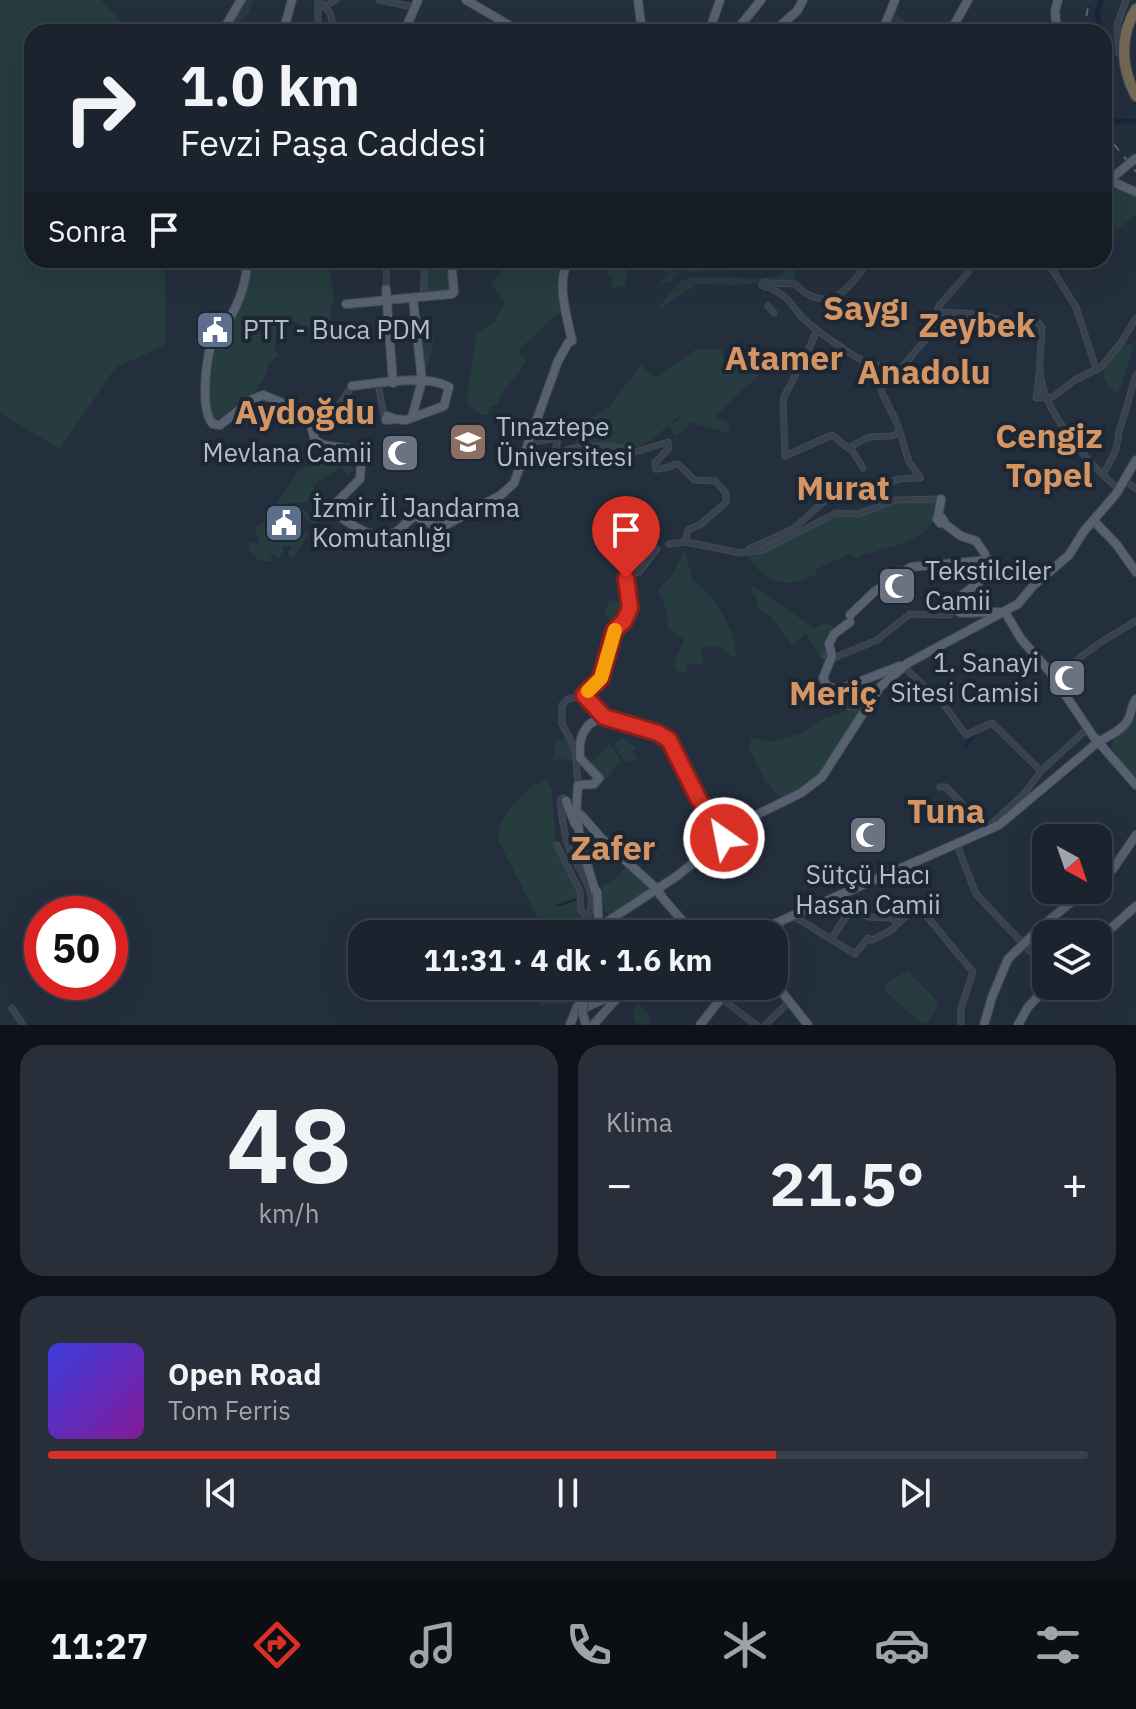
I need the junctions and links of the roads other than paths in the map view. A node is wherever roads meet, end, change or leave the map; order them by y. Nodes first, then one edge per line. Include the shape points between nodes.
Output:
1 (241, 0) edge
2 (292, 0) edge
3 (318, 0) edge
4 (336, 0) edge
5 (379, 0) edge
6 (466, 0) edge
7 (638, 0) edge
8 (720, 0) edge
9 (761, 0) edge
10 (802, 0) edge
11 (895, 0) edge
12 (969, 0) edge
13 (1058, 0) edge
14 (1126, 0) edge
15 (416, 3) edge
16 (324, 6) junction
17 (1136, 9) edge
18 (318, 18) junction
19 (1136, 18) edge
20 (227, 24) edge
21 (285, 24) edge
22 (318, 24) edge
23 (333, 24) edge
24 (407, 24) edge
25 (507, 24) edge
26 (642, 24) edge
27 (712, 24) edge
28 (742, 24) edge
29 (782, 24) edge
30 (885, 24) edge
31 (956, 24) edge
32 (1056, 24) edge
33 (1132, 62) edge
34 (1136, 89) edge
35 (1136, 98) edge
36 (1136, 159) edge
37 (1112, 178) edge
38 (1112, 180) edge
39 (1136, 192) edge
40 (248, 268) edge
41 (386, 268) edge
42 (425, 268) edge
43 (450, 268) edge
44 (450, 268) edge
45 (564, 268) edge
46 (864, 268) edge
47 (970, 268) edge
48 (1051, 268) edge
49 (443, 295) junction
50 (423, 298) junction
51 (384, 299) junction
52 (409, 299) junction
53 (346, 304) dead end
54 (768, 306) dead end
55 (936, 312) junction
56 (774, 313) dead end
57 (1136, 318) edge
58 (817, 330) junction
59 (877, 366) junction
60 (1096, 369) junction
61 (1040, 370) junction
62 (1136, 375) edge
63 (422, 381) junction
64 (393, 383) junction
65 (378, 384) junction
66 (352, 386) joint
67 (1048, 399) junction
68 (306, 412) junction
69 (387, 417) joint
70 (412, 417) junction
71 (900, 433) junction
72 (531, 442) junction
73 (1073, 444) junction
74 (850, 447) junction
75 (1135, 464) edge
76 (863, 468) dead end
77 (1106, 470) junction
78 (1121, 487) junction
79 (1136, 487) edge
80 (940, 508) joint
81 (472, 511) junction
82 (1095, 520) junction
83 (685, 542) junction
84 (669, 544) dead end
85 (657, 549) dead end
86 (742, 552) junction
87 (988, 562) junction
88 (1136, 570) edge
89 (952, 612) junction
90 (1001, 616) junction
91 (1136, 621) edge
92 (829, 656) junction
93 (907, 667) junction
94 (894, 672) junction
95 (1052, 677) junction
96 (880, 687) junction
97 (829, 690) junction
98 (584, 695) junction
99 (1136, 701) edge
100 (867, 704) junction
101 (604, 717) junction
102 (1088, 729) junction
103 (1115, 735) junction
104 (1101, 742) junction
105 (1113, 755) junction
106 (1041, 771) junction
107 (1136, 783) edge
108 (578, 785) junction
109 (940, 787) dead end
110 (968, 810) dead end
111 (578, 813) junction
112 (986, 830) junction
113 (1136, 835) edge
114 (724, 838) junction
115 (557, 845) dead end
116 (957, 845) junction
117 (1112, 870) edge
118 (594, 878) junction
119 (658, 891) junction
120 (1069, 904) edge
121 (1136, 906) edge
122 (795, 917) junction
123 (601, 920) edge
124 (602, 920) edge
125 (602, 920) edge
126 (615, 920) edge
127 (682, 920) edge
128 (785, 920) edge
129 (788, 920) edge
130 (898, 922) junction
131 (1112, 927) edge
132 (832, 938) junction
133 (1024, 946) junction
134 (1032, 954) edge
135 (611, 1000) edge
136 (612, 1000) edge
137 (720, 1000) edge
138 (722, 1000) edge
139 (788, 1000) edge
140 (1035, 1000) edge
141 (789, 1002) joint
142 (12, 1008) dead end
143 (585, 1015) edge
144 (805, 1021) edge
145 (23, 1025) edge
146 (570, 1025) edge
147 (700, 1025) edge
148 (756, 1025) edge
149 (765, 1025) edge
150 (961, 1025) edge
151 (984, 1025) edge
152 (1018, 1025) edge

1 - 20 main road
2 - 21 main road
3 - 16 street
3 - 18 street
4 - 16 street
5 - 15 street
6 - 25 main road
7 - 26 main road
8 - 27 main road
9 - 28 main road
10 - 29 main road
11 - 30 main road
12 - 31 main road
13 - 32 main road
14 - 35 street via 1117,36 1121,65
15 - 24 main road
16 - 18 street
16 - 23 street
17 - 35 highway via 1124,49
18 - 22 street
19 - 33 highway via 1130,36
33 - 34 highway
36 - 37 main road, bridge
38 - 39 main road
40 - 68 main road via 240,303 213,347 208,414 212,422 219,422 261,393
41 - 51 street
42 - 50 street
43 - 49 main road via 454,292
44 - 49 main road via 452,292
45 - 72 main road via 570,342
46 - 58 street via 838,295 815,299 795,284 765,284 787,296
47 - 55 street
48 - 60 street via 1076,307
49 - 50 main road
50 - 52 main road
51 - 52 main road
51 - 53 main road
51 - 64 main road
52 - 63 main road
54 - 56 street
55 - 59 street via 930,334 894,377 886,365
55 - 61 street via 1009,322 1033,318 1042,327
57 - 60 street
58 - 59 street
58 - 74 street via 783,399 785,456 832,435
59 - 71 street via 882,393
60 - 67 street
61 - 67 street
61 - 67 street via 1036,398
62 - 77 street
63 - 64 main road
63 - 70 main road
63 - 70 main road via 448,385 449,390 444,406
64 - 65 main road
65 - 66 main road
65 - 69 street
66 - 68 street via 325,425
67 - 73 street
68 - 81 main road via 316,441 347,448 358,457 361,479 334,509 352,525 391,534 416,516 446,526
68 - 81 main road via 315,443 348,451 358,461 358,478 332,507 351,527 386,538 415,518 444,528
69 - 70 main road
71 - 74 street via 869,437
71 - 86 street via 920,478 828,498 793,529
72 - 81 main road via 514,487
72 - 83 street via 556,439 554,460 573,449 608,446 636,453 667,444 654,460 656,469 680,464 694,480 715,481 726,493 724,503 688,530
73 - 77 street
73 - 78 street
74 - 76 street
75 - 78 main road
77 - 78 street
78 - 79 street
78 - 82 main road
80 - 86 street via 896,500 858,514 836,513 764,550
80 - 87 main road via 958,533 976,539
82 - 88 main road
82 - 90 main road via 1073,554
83 - 84 street
83 - 86 street
85 - 98 street via 639,572 626,576 630,608 614,631 601,678
87 - 89 main road via 986,573 956,600
87 - 92 main road via 912,569 870,598 830,637
89 - 90 main road
89 - 90 main road
89 - 92 street via 909,612 867,644
90 - 93 main road
90 - 95 main road
91 - 95 street
92 - 93 main road via 823,678 836,691
92 - 97 main road via 821,677
93 - 94 main road
93 - 96 main road
93 - 106 street via 967,735 992,723
94 - 96 main road
94 - 97 main road
95 - 102 main road
95 - 104 main road
96 - 100 main road
97 - 100 street via 850,707
98 - 101 street
98 - 108 street via 562,705 562,724 575,748
99 - 103 main road via 1129,721
99 - 104 main road via 1125,722
100 - 114 main road via 823,779 758,812
101 - 108 main road via 586,726 580,740 580,758 599,778 594,784
101 - 114 main road via 669,740
102 - 104 main road
102 - 106 street
103 - 104 main road
103 - 105 main road
104 - 105 main road
104 - 107 main road
104 - 112 main road via 1011,817
104 - 116 main road via 1007,822
105 - 107 main road
106 - 112 street
108 - 111 main road
109 - 110 street
111 - 115 street via 560,799 568,846 590,889 587,918
111 - 118 main road via 578,832
111 - 118 main road via 586,824 582,828
111 - 119 main road
112 - 128 main road
113 - 117 main road
114 - 119 main road
116 - 122 main road
116 - 133 street via 976,894
118 - 123 main road, bridge
118 - 124 main road
118 - 125 main road
119 - 126 main road
119 - 127 main road
120 - 133 main road
121 - 131 main road
122 - 129 main road
122 - 132 street
130 - 132 street via 886,933 868,938 855,954
130 - 132 street via 868,917 852,907
130 - 150 street via 914,909 925,914 973,972
133 - 134 street
133 - 151 main road via 1003,968
135 - 143 main road
136 - 143 main road
137 - 147 main road
138 - 148 street
139 - 144 main road
140 - 152 main road
141 - 144 main road
141 - 149 street
142 - 145 street
143 - 146 main road

